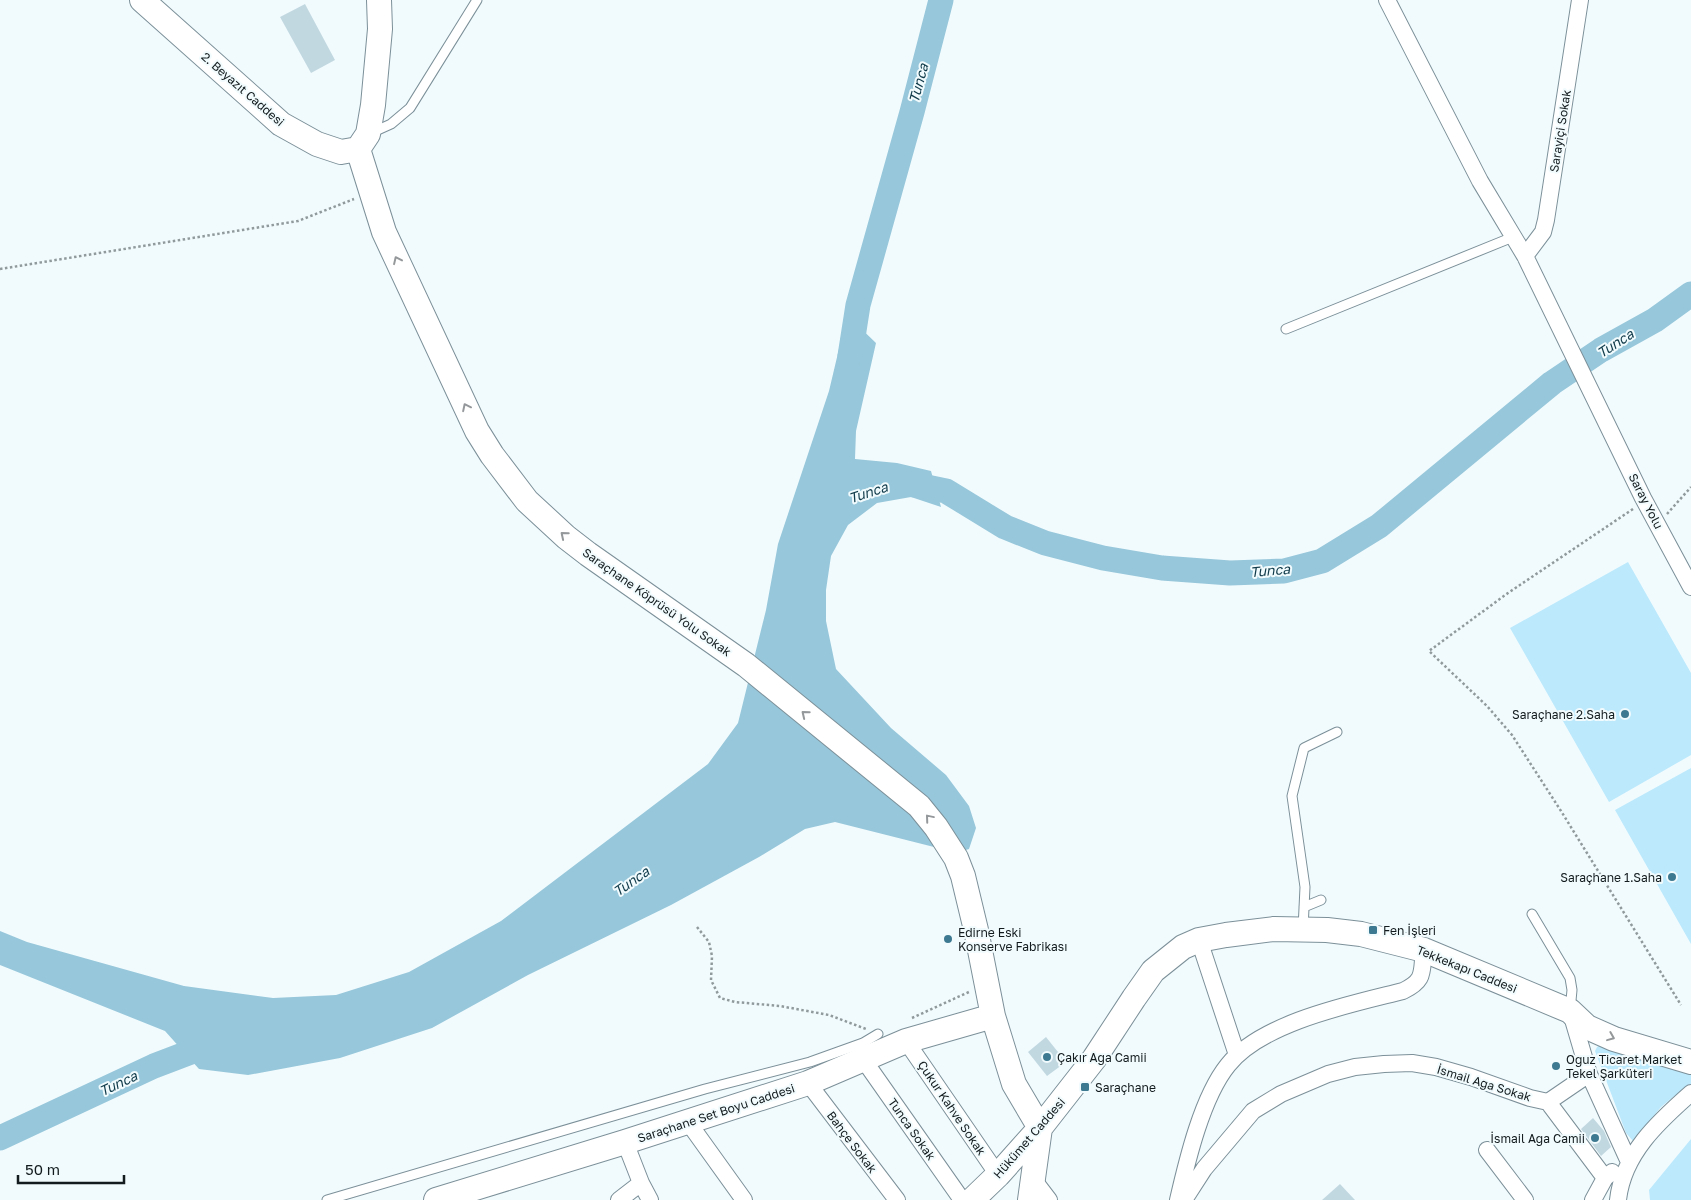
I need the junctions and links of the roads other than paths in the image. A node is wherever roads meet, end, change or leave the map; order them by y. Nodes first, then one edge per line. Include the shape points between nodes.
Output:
1 (142, 0) edge
2 (379, 0) edge
3 (477, 0) edge
4 (1387, 0) edge
5 (1580, 0) edge
6 (363, 142) junction
7 (1513, 237) junction
8 (1525, 256) junction
9 (1286, 329) dead end
10 (1691, 587) edge
11 (1337, 732) dead end
12 (1321, 900) dead end
13 (1532, 914) dead end
14 (1304, 918) junction
15 (1199, 940) junction
16 (1424, 950) junction
17 (1570, 1011) junction
18 (993, 1016) junction
19 (906, 1031) junction
20 (878, 1034) road end
21 (1691, 1045) edge
22 (1238, 1054) junction
23 (863, 1059) junction
24 (1691, 1062) edge
25 (1589, 1074) junction
26 (808, 1083) junction
27 (1691, 1093) edge
28 (1548, 1102) junction
29 (688, 1122) junction
30 (1040, 1128) junction
31 (625, 1142) junction
32 (1487, 1150) dead end
33 (1628, 1162) junction
34 (998, 1175) junction
35 (1605, 1178) junction
36 (641, 1183) junction
37 (1032, 1190) edge
38 (889, 1198) edge
39 (327, 1200) edge
40 (436, 1200) edge
41 (619, 1200) edge
42 (650, 1200) edge
43 (744, 1200) edge
44 (962, 1200) edge
45 (972, 1200) edge
46 (1049, 1200) edge
47 (1178, 1200) edge
48 (1184, 1200) edge
49 (1525, 1200) edge
50 (1593, 1200) edge
51 (1618, 1200) edge

1 - 6 street, 2. Beyazıt Caddesi via 281,124 317,144 341,152
2 - 6 street via 380,29 373,105
3 - 6 lane via 410,108
4 - 7 street, Saray Yolu via 1480,181
5 - 8 street, Sarayiçi Sokak via 1546,220 1543,232
18 -> 6 street, Saraçhane Köprüsü Yolu Sokak via 963,876 936,826 919,806 746,665 588,554 527,501 492,456 477,431 384,232 371,190
7 - 8 street, Saray Yolu
7 - 9 lane
8 - 10 street, Saray Yolu via 1645,501
11 - 14 lane via 1304,748 1292,796 1305,887
12 - 14 lane
13 - 17 lane via 1570,978
14 - 15 street, Tekkekapı Caddesi via 1260,931
14 - 16 street, Tekkekapı Caddesi
15 - 22 street
15 - 30 street, Hükümet Caddesi via 1183,947 1153,971 1094,1059
16 - 17 street, Tekkekapı Caddesi
16 - 22 street via 1420,977 1412,987 1324,1011 1279,1029
17 - 21 street via 1593,1014
17 -> 24 street, Tekkekapı Caddesi via 1588,1027 1606,1035
17 - 25 street
18 - 19 street, Saraçhane Set Boyu Caddesi
18 - 30 street, Saraçhane Köprüsü Yolu Sokak via 1014,1084
19 - 23 street, Saraçhane Set Boyu Caddesi
19 - 34 street, Çukur Kahve Sokak
20 - 39 lane via 810,1062 705,1089
22 - 47 street via 1210,1096
23 - 26 street, Saraçhane Set Boyu Caddesi
23 - 44 street, Tunca Sokak
25 - 28 street, İsmail Ağa Sokak
25 - 33 street
26 - 29 street, Saraçhane Set Boyu Caddesi
26 - 38 street, Bahçe Sokak
27 - 33 street via 1644,1139
28 - 35 street
28 - 48 street, İsmail Ağa Sokak via 1471,1077 1412,1063 1355,1067 1328,1074 1281,1094 1253,1111 1204,1169
29 - 31 street, Saraçhane Set Boyu Caddesi
29 - 43 street
30 - 34 street, Hükümet Caddesi
30 - 37 street
31 - 36 street
31 - 40 street, Saraçhane Set Boyu Caddesi
32 - 49 street
33 - 35 street
33 - 51 street
34 - 45 street, Hükümet Caddesi
35 - 50 street
36 - 41 street
36 - 42 street
37 - 46 street

